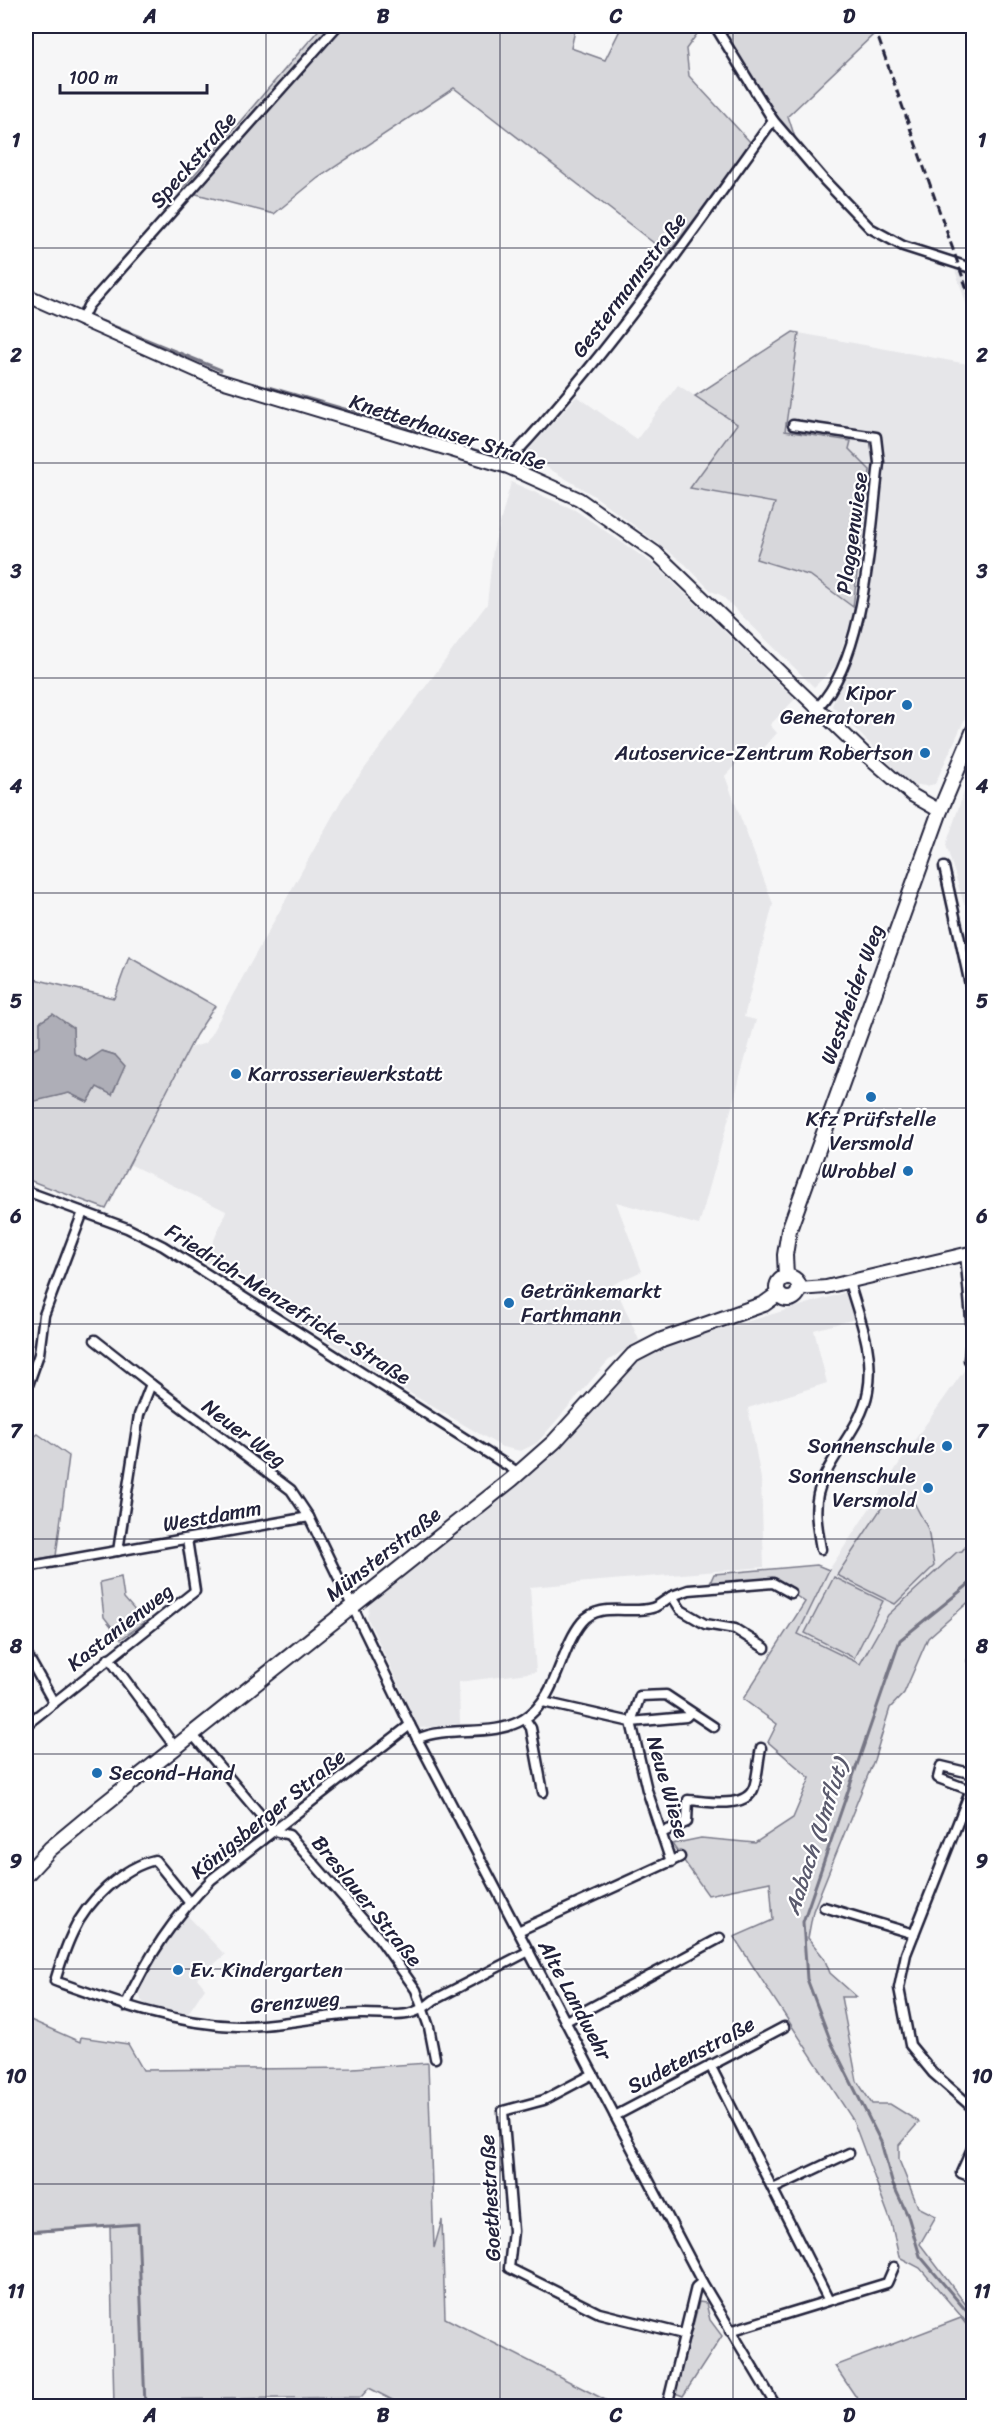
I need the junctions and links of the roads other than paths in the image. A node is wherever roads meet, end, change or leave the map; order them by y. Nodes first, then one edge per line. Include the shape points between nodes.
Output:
1 (338, 26) edge
2 (714, 26) edge
3 (773, 120) junction
4 (974, 269) edge
5 (26, 295) edge
6 (81, 321) junction
7 (794, 425) dead end
8 (508, 466) junction
9 (818, 707) junction
10 (974, 730) edge
11 (940, 811) junction
12 (944, 867) dead end
13 (974, 1003) edge
14 (26, 1191) edge
15 (83, 1212) junction
16 (969, 1252) edge
17 (786, 1276) junction
18 (849, 1282) junction
19 (799, 1289) junction
20 (778, 1294) junction
21 (95, 1340) dead end
22 (969, 1360) dead end
23 (151, 1384) junction
24 (26, 1391) edge
25 (519, 1473) junction
26 (309, 1517) junction
27 (187, 1539) junction
28 (820, 1549) dead end
29 (118, 1551) junction
30 (26, 1567) edge
31 (791, 1593) dead end
32 (672, 1596) junction
33 (353, 1605) junction
34 (765, 1648) dead end
35 (26, 1653) edge
36 (109, 1658) junction
37 (54, 1702) junction
38 (543, 1702) junction
39 (691, 1712) junction
40 (525, 1719) junction
41 (632, 1722) junction
42 (26, 1725) edge
43 (410, 1725) junction
44 (714, 1727) dead end
45 (192, 1734) junction
46 (417, 1739) junction
47 (175, 1747) junction
48 (760, 1748) dead end
49 (974, 1774) edge
50 (972, 1786) edge
51 (543, 1792) dead end
52 (274, 1831) junction
53 (661, 1833) junction
54 (26, 1875) edge
55 (189, 1902) junction
56 (824, 1907) dead end
57 (518, 1931) junction
58 (914, 1934) junction
59 (720, 1938) dead end
60 (529, 1951) junction
61 (124, 2006) junction
62 (423, 2010) junction
63 (566, 2021) junction
64 (784, 2027) dead end
65 (435, 2058) dead end
66 (711, 2065) junction
67 (593, 2074) junction
68 (974, 2109) edge
69 (615, 2116) junction
70 (974, 2144) edge
71 (849, 2153) dead end
72 (974, 2178) edge
73 (773, 2188) junction
74 (894, 2267) dead end
75 (702, 2282) junction
76 (828, 2299) junction
77 (730, 2331) junction
78 (683, 2334) junction
79 (667, 2406) edge
80 (776, 2406) edge

1 - 6 street, Speckstraße via 88,306
2 - 3 street
3 - 4 street via 870,228 903,246
3 - 8 street, Gestermannstraße via 680,250 570,393
5 - 6 street, Knetterhauser Straße
6 - 8 street, Knetterhauser Straße via 219,380
7 - 9 street, Plaggenwiese via 876,437 879,463 858,623 832,688
8 - 9 street, Knetterhauser Straße via 579,500 635,536
9 - 11 street, Knetterhauser Straße via 912,795
10 - 11 main road, Westheider Weg
11 - 17 main road, Westheider Weg via 789,1230
12 - 13 street
14 - 15 street, Friedrich-Menzefricke-Straße
15 - 24 street via 44,1315 39,1354
15 - 25 street, Friedrich-Menzefricke-Straße via 163,1246
16 - 18 street
16 - 22 street
17 - 19 main road via 796,1280
17 - 20 main road via 777,1283
18 - 19 street
18 - 28 street via 869,1352 868,1392 859,1420 823,1478 817,1496
19 - 20 main road via 790,1299
20 - 25 main road, Münsterstraße via 764,1304 662,1340 633,1355 554,1442
21 - 23 street, Neuer Weg
23 - 26 street, Neuer Weg via 291,1490
23 - 29 street via 139,1415
25 - 33 main road, Münsterstraße
26 - 27 street, Westdamm
26 - 33 street
27 - 29 street, Westdamm
27 - 36 street, Kastanienweg via 195,1591
29 - 30 street, Westdamm
31 - 32 street via 773,1583 689,1590
32 - 34 street via 681,1610 705,1624 735,1629
32 - 38 street via 652,1608 595,1612 582,1622
33 - 43 street, Alte Landwehr
33 - 45 main road, Münsterstraße
35 - 37 street
36 - 37 street, Kastanienweg
36 - 47 street
37 - 42 street, Kastanienweg
38 - 40 street
38 - 41 street, Neue Wiese
39 - 41 street, Neue Wiese via 686,1717
39 - 41 street, Neue Wiese via 666,1695 640,1696
39 - 44 street, Neue Wiese
40 - 46 street via 490,1730 430,1733
40 - 51 street via 531,1728
41 - 53 street, Neue Wiese
43 - 46 street, Alte Landwehr
43 - 52 street, Königsberger Straße
45 - 47 main road, Münsterstraße
45 - 52 street, Breslauer Straße
46 - 57 street, Alte Landwehr
47 - 54 main road, Münsterstraße via 50,1849
48 - 53 street via 754,1789 747,1796 729,1803 688,1800 687,1822
49 - 50 street via 941,1766 938,1778
50 - 58 street
52 - 55 street, Königsberger Straße
52 - 62 street, Breslauer Straße via 290,1834 379,1938 416,1990
53 - 57 street, Neue Wiese via 675,1859
55 - 61 street, Königsberger Straße via 146,1961
55 - 61 street, Grenzweg via 155,1860 140,1863 105,1887 73,1930 55,1981
56 - 58 street
57 - 60 street, Alte Landwehr
58 - 68 street via 899,1988 910,2045 933,2073
59 - 63 street
60 - 62 street, Grenzweg via 434,2000
60 - 63 street, Alte Landwehr
61 - 62 street, Grenzweg via 176,2019 238,2026 360,2014 410,2015
62 - 65 street, Breslauer Straße
63 - 67 street, Alte Landwehr
64 - 66 street, Sudetenstraße
66 - 69 street, Sudetenstraße
66 - 73 street
67 - 69 street, Alte Landwehr
67 - 78 street, Goethestraße via 544,2100 503,2111 513,2231 509,2268 599,2313
69 - 75 street, Alte Landwehr
70 - 72 street via 961,2173
71 - 73 street
73 - 76 street
74 - 76 street via 886,2283
75 - 77 street, Alte Landwehr
75 - 78 street via 696,2287
76 - 77 street
77 - 80 street, Alte Landwehr
78 - 79 street

